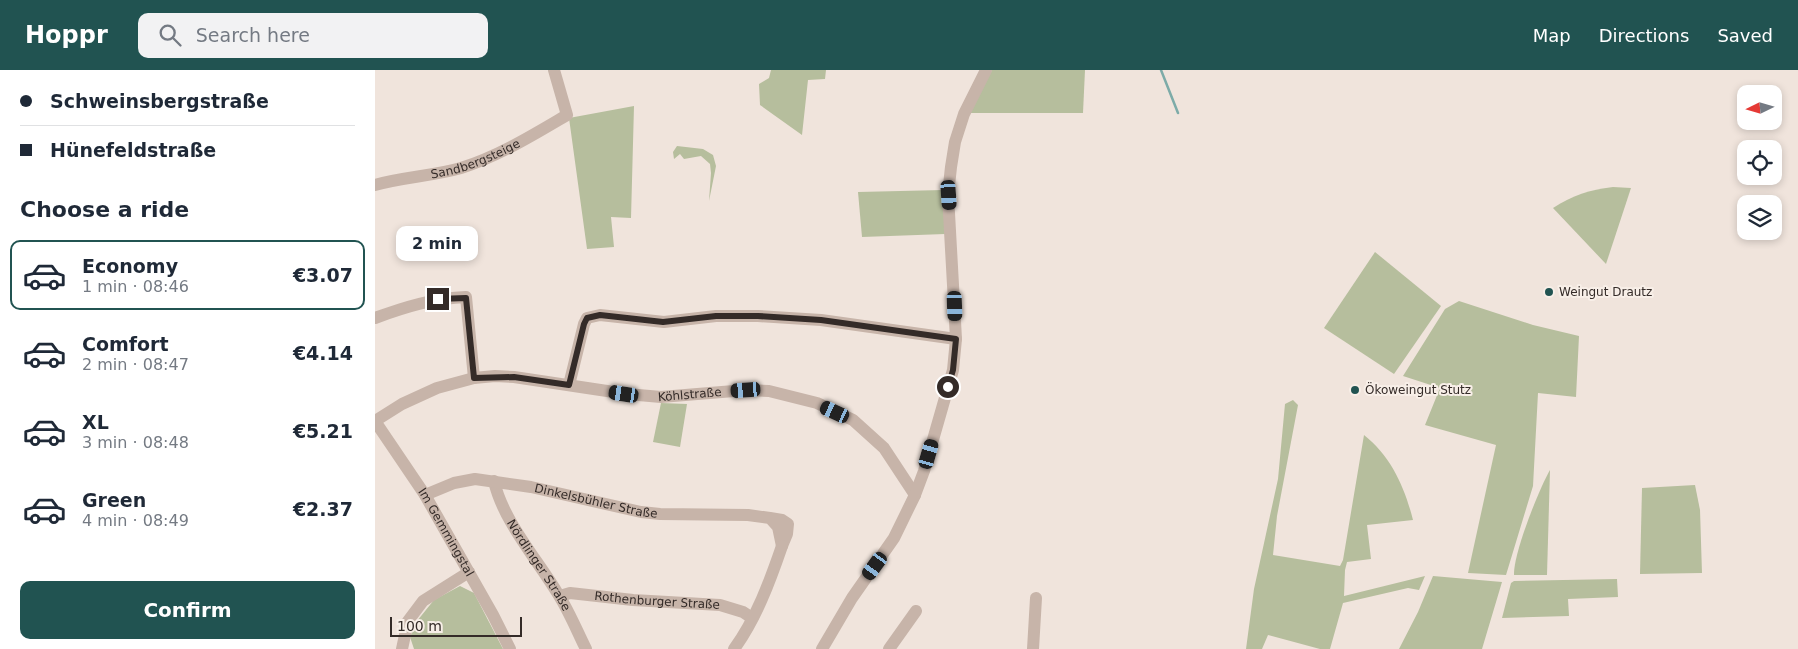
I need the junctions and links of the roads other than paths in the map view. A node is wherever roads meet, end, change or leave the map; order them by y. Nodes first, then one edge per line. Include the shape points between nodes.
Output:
1 (554, 70) edge
2 (986, 70) edge
3 (375, 185) edge
4 (375, 318) edge
5 (956, 339) junction
6 (474, 378) junction
7 (569, 385) junction
8 (375, 421) edge
9 (494, 481) junction
10 (915, 494) junction
11 (425, 495) junction
12 (469, 572) junction
13 (560, 596) junction
14 (1036, 598) dead end
15 (916, 612) dead end
16 (752, 618) junction
17 (402, 649) edge
18 (510, 649) edge
19 (586, 649) edge
20 (734, 649) edge
21 (822, 649) edge
22 (889, 649) edge
23 (1033, 649) edge

1 - 3 street, Sandbergsteige via 567,115 479,161
2 - 5 street via 964,114 951,167 949,195
4 - 6 street via 438,299 466,298
5 - 7 street via 821,320 716,316 663,322 600,315 587,318 584,324
5 - 10 street via 953,370
6 - 7 street, Köhlstraße via 514,377
6 - 8 street, Köhlstraße via 420,395
7 - 10 street, Köhlstraße via 661,397 769,391 817,403 853,420 884,448
8 - 11 street, Im Gemmingstal
9 - 11 street, Dinkelsbühler Straße via 475,479 454,483
9 - 13 street, Nördlinger Straße via 498,498
9 - 16 street, Dinkelsbühler Straße via 641,512 748,515 782,520 788,524 787,534
10 - 21 street via 894,538 852,598
11 - 12 street, Im Gemmingstal
12 - 17 street via 423,601 408,621
12 - 18 street, Im Gemmingstal
13 - 16 street, Rothenburger Straße via 570,593 720,605
13 - 19 street, Nördlinger Straße
14 - 23 street
15 - 22 street
16 - 20 street

